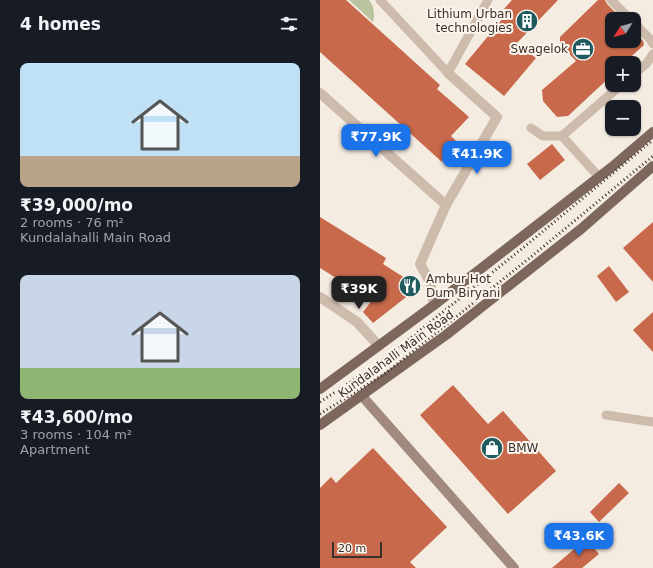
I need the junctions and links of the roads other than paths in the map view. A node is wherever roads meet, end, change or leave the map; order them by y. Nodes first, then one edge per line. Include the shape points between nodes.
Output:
1 (380, 0) edge
2 (488, 0) edge
3 (612, 0) edge
4 (623, 12) edge
5 (641, 30) edge
6 (653, 44) edge
7 (653, 54) edge
8 (641, 68) edge
9 (448, 73) junction
10 (613, 92) edge
11 (320, 93) edge
12 (531, 128) dead end
13 (653, 132) edge
14 (562, 136) junction
15 (653, 166) edge
16 (599, 177) junction
17 (446, 205) junction
18 (320, 297) edge
19 (434, 305) junction
20 (379, 346) junction
21 (320, 389) edge
22 (362, 396) junction
23 (606, 415) dead end
24 (653, 422) edge
25 (320, 424) edge
26 (510, 566) edge

1 - 9 lane
2 - 9 lane
3 - 4 lane
5 - 6 lane
7 - 8 lane
9 - 17 street via 497,118
10 - 14 lane
11 - 17 street
12 - 14 lane via 543,136
13 - 16 main road, Kundalahalli Main Road
14 - 16 lane
15 - 22 main road, Kundalahalli Main Road via 581,229 446,335
16 - 19 main road, Kundalahalli Main Road
17 - 19 street via 420,264 430,282
18 - 20 street via 357,322
19 - 20 main road, Kundalahalli Main Road
20 - 21 main road, Kundalahalli Main Road
22 - 25 main road, Kundalahalli Main Road
22 - 26 street
23 - 24 lane

